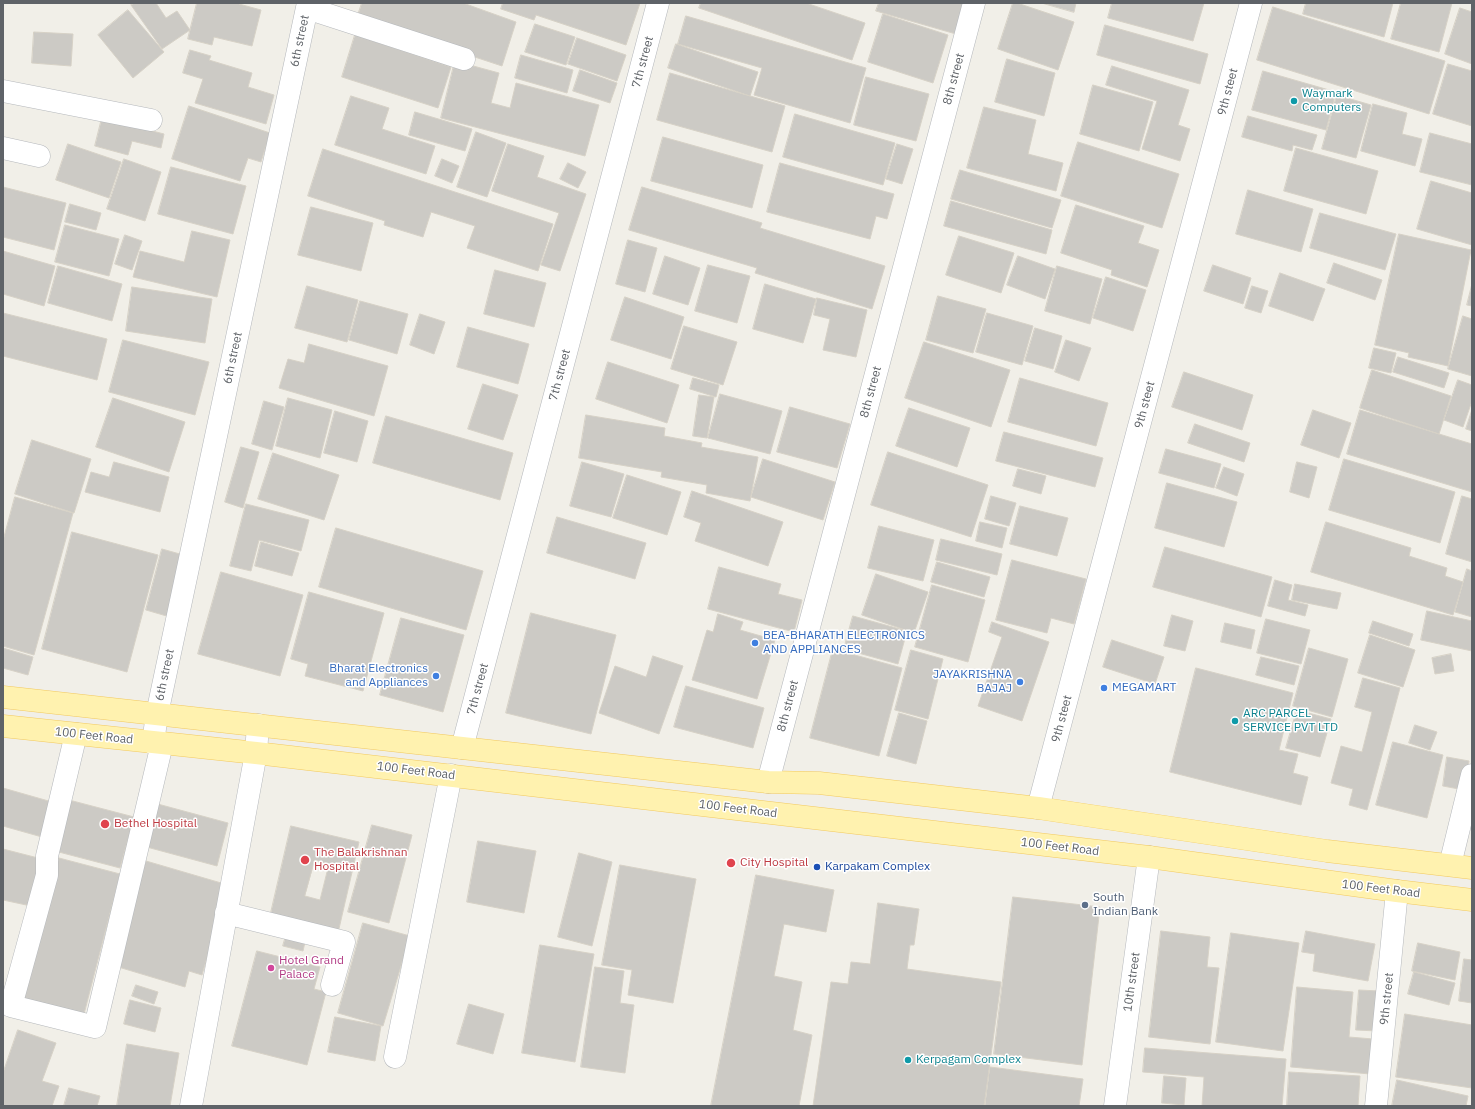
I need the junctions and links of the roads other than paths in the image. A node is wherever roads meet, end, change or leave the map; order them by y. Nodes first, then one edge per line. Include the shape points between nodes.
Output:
1 (658, 3) edge
2 (974, 3) edge
3 (1251, 3) edge
4 (308, 5) edge
5 (464, 59) dead end
6 (3, 91) edge
7 (151, 120) dead end
8 (3, 148) edge
9 (39, 156) dead end
10 (3, 697) edge
11 (157, 714) junction
12 (258, 725) junction
13 (3, 726) edge
14 (76, 734) junction
15 (158, 743) junction
16 (462, 748) junction
17 (256, 753) junction
18 (1472, 775) edge
19 (451, 776) junction
20 (768, 782) junction
21 (1038, 808) junction
22 (1149, 857) junction
23 (1450, 865) junction
24 (1472, 868) edge
25 (1397, 891) junction
26 (1472, 900) edge
27 (226, 914) junction
28 (332, 985) dead end
29 (395, 1058) dead end
30 (191, 1106) edge
31 (1115, 1106) edge
32 (1376, 1106) edge

1 - 16 street, 7th street
2 - 20 street, 8th street
3 - 21 street, 9th steet
4 - 5 street
4 - 11 street, 6th street
6 - 7 street
8 - 9 street
10 - 11 main road
11 - 12 main road
11 - 15 street, 6th street
12 - 16 main road
12 - 17 street
13 - 14 main road, 100 Feet Road
14 - 15 main road, 100 Feet Road
14 - 15 street, 6th street via 47,856 47,875 11,1006 95,1027
15 - 17 main road, 100 Feet Road
16 - 20 main road
17 - 19 main road, 100 Feet Road
17 - 27 street
18 - 23 street
19 - 22 main road, 100 Feet Road
19 - 29 street
20 - 21 main road via 819,783
21 - 23 main road via 1327,851
22 - 25 main road, 100 Feet Road
22 - 31 street, 10th street
23 - 24 main road
25 - 26 main road, 100 Feet Road
25 - 32 street, 9th street
27 - 28 street via 344,942
27 - 30 street

